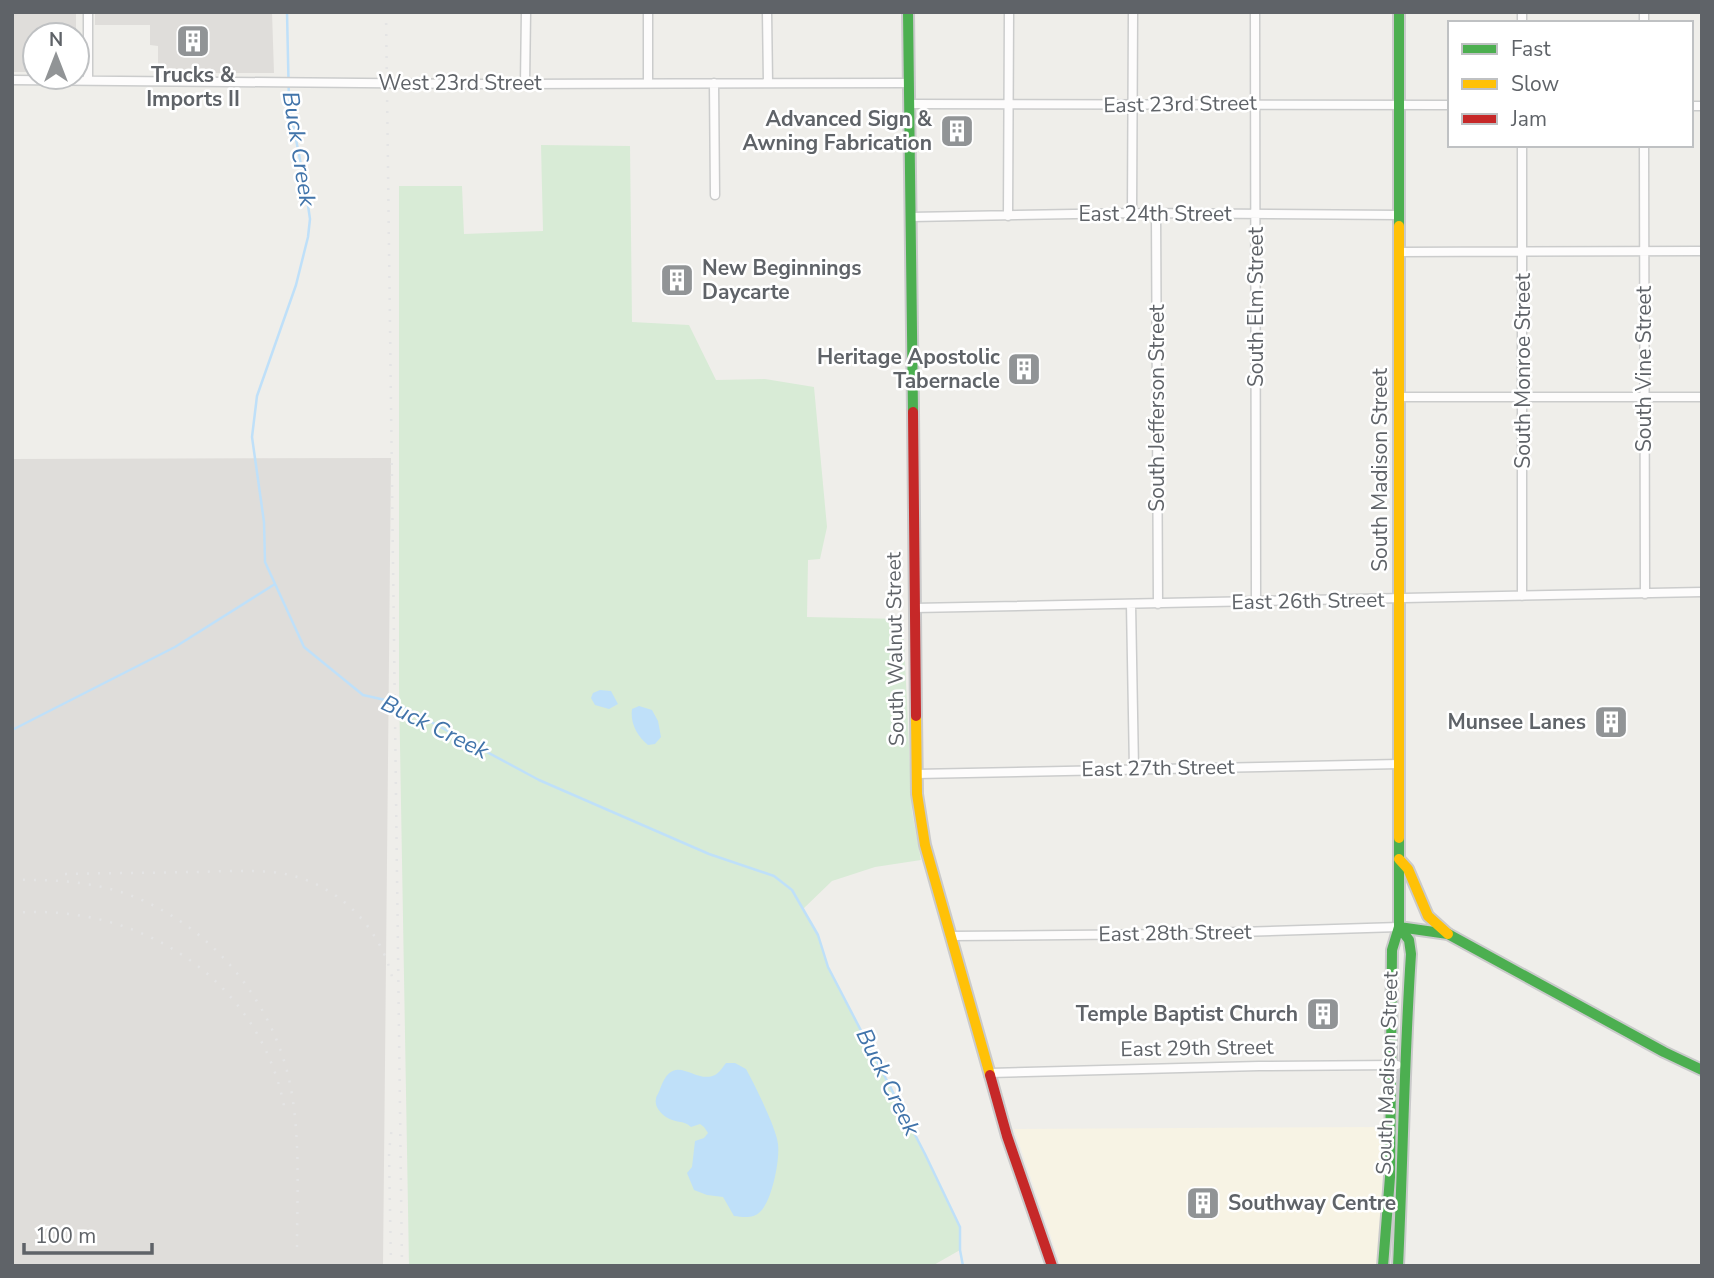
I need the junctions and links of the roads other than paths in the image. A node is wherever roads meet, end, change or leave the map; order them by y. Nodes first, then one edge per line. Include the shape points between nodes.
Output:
1 (526, 12) edge
2 (648, 12) edge
3 (767, 12) edge
4 (908, 12) edge
5 (1009, 12) edge
6 (1133, 12) edge
7 (1255, 12) edge
8 (1399, 12) edge
9 (91, 80) edge
10 (648, 83) junction
11 (713, 83) junction
12 (768, 83) junction
13 (909, 83) junction
14 (526, 84) junction
15 (1254, 103) junction
16 (1399, 103) junction
17 (909, 104) junction
18 (1448, 104) edge
19 (1008, 105) junction
20 (1134, 105) junction
21 (1522, 147) edge
22 (1644, 147) edge
23 (715, 195) dead end
24 (1132, 213) junction
25 (1156, 213) junction
26 (1256, 213) junction
27 (1399, 215) junction
28 (1008, 216) junction
29 (911, 217) junction
30 (1702, 251) edge
31 (1399, 252) junction
32 (1523, 252) junction
33 (1644, 252) junction
34 (1398, 397) junction
35 (1523, 397) junction
36 (1643, 397) junction
37 (1702, 397) edge
38 (1702, 592) edge
39 (1645, 594) junction
40 (1522, 596) junction
41 (1399, 599) junction
42 (1256, 601) junction
43 (1131, 604) junction
44 (1158, 604) junction
45 (914, 608) junction
46 (1399, 764) junction
47 (1134, 769) junction
48 (916, 774) junction
49 (1399, 859) junction
50 (1399, 927) junction
51 (1448, 934) junction
52 (950, 936) junction
53 (1398, 1065) junction
54 (1702, 1069) edge
55 (990, 1073) junction
56 (1052, 1266) edge
57 (1383, 1266) edge
58 (1398, 1266) edge

1 - 14 street
2 - 10 street
3 - 12 street
4 - 13 main road, South Walnut Street
5 - 19 street
6 - 20 street
7 - 15 street, South Elm Street
8 - 16 main road, South Madison Street
9 - 14 street, West 23rd Street
10 - 11 street, West 23rd Street
10 - 14 street, West 23rd Street
11 - 12 street, West 23rd Street
11 - 23 street
12 - 13 street, West 23rd Street
13 - 17 main road, South Walnut Street
15 - 16 street, East 23rd Street
15 - 20 street, East 23rd Street
15 - 26 street, South Elm Street
16 - 18 street, East 23rd Street
16 - 27 main road, South Madison Street
17 - 19 street, East 23rd Street
17 - 29 main road, South Walnut Street
19 - 20 street, East 23rd Street
19 - 28 street
20 - 24 street
21 - 32 street, South Monroe Street
22 - 33 street, South Vine Street
24 - 25 street, East 24th Street
24 - 28 street, East 24th Street
25 - 26 street, East 24th Street
25 - 44 street, South Jefferson Street
26 - 27 street, East 24th Street
26 - 42 street, South Elm Street
27 - 31 main road, South Madison Street
28 - 29 street, East 24th Street
29 - 45 main road, South Walnut Street
30 - 33 street
31 - 32 street
31 - 34 main road, South Madison Street
32 - 33 street
32 - 35 street, South Monroe Street
33 - 36 street, South Vine Street
34 - 35 street
34 - 41 main road, South Madison Street
35 - 36 street
35 - 40 street, South Monroe Street
36 - 37 street
36 - 39 street, South Vine Street
38 - 39 street, East 26th Street
39 - 40 street, East 26th Street
40 - 41 street, East 26th Street
41 - 42 street, East 26th Street
41 - 46 main road, South Madison Street
42 - 44 street, East 26th Street
43 - 44 street, East 26th Street
43 - 45 street, East 26th Street
43 - 47 street
45 - 48 main road, South Walnut Street
46 - 47 street, East 27th Street
46 - 49 main road, South Madison Street
47 - 48 street, East 27th Street
48 - 52 main road, South Walnut Street via 925,845
49 - 50 main road, South Madison Street
49 - 51 main road via 1428,916
50 - 51 main road
50 - 52 street, East 28th Street
50 - 53 main road, South Madison Street via 1392,950
50 - 53 main road, South Madison Street via 1409,940 1411,954
51 - 54 main road
52 - 55 main road, South Walnut Street
53 - 55 street, East 29th Street
53 - 57 main road, South Madison Street
53 - 58 main road, South Madison Street via 1404,1142
55 - 56 main road, South Walnut Street

